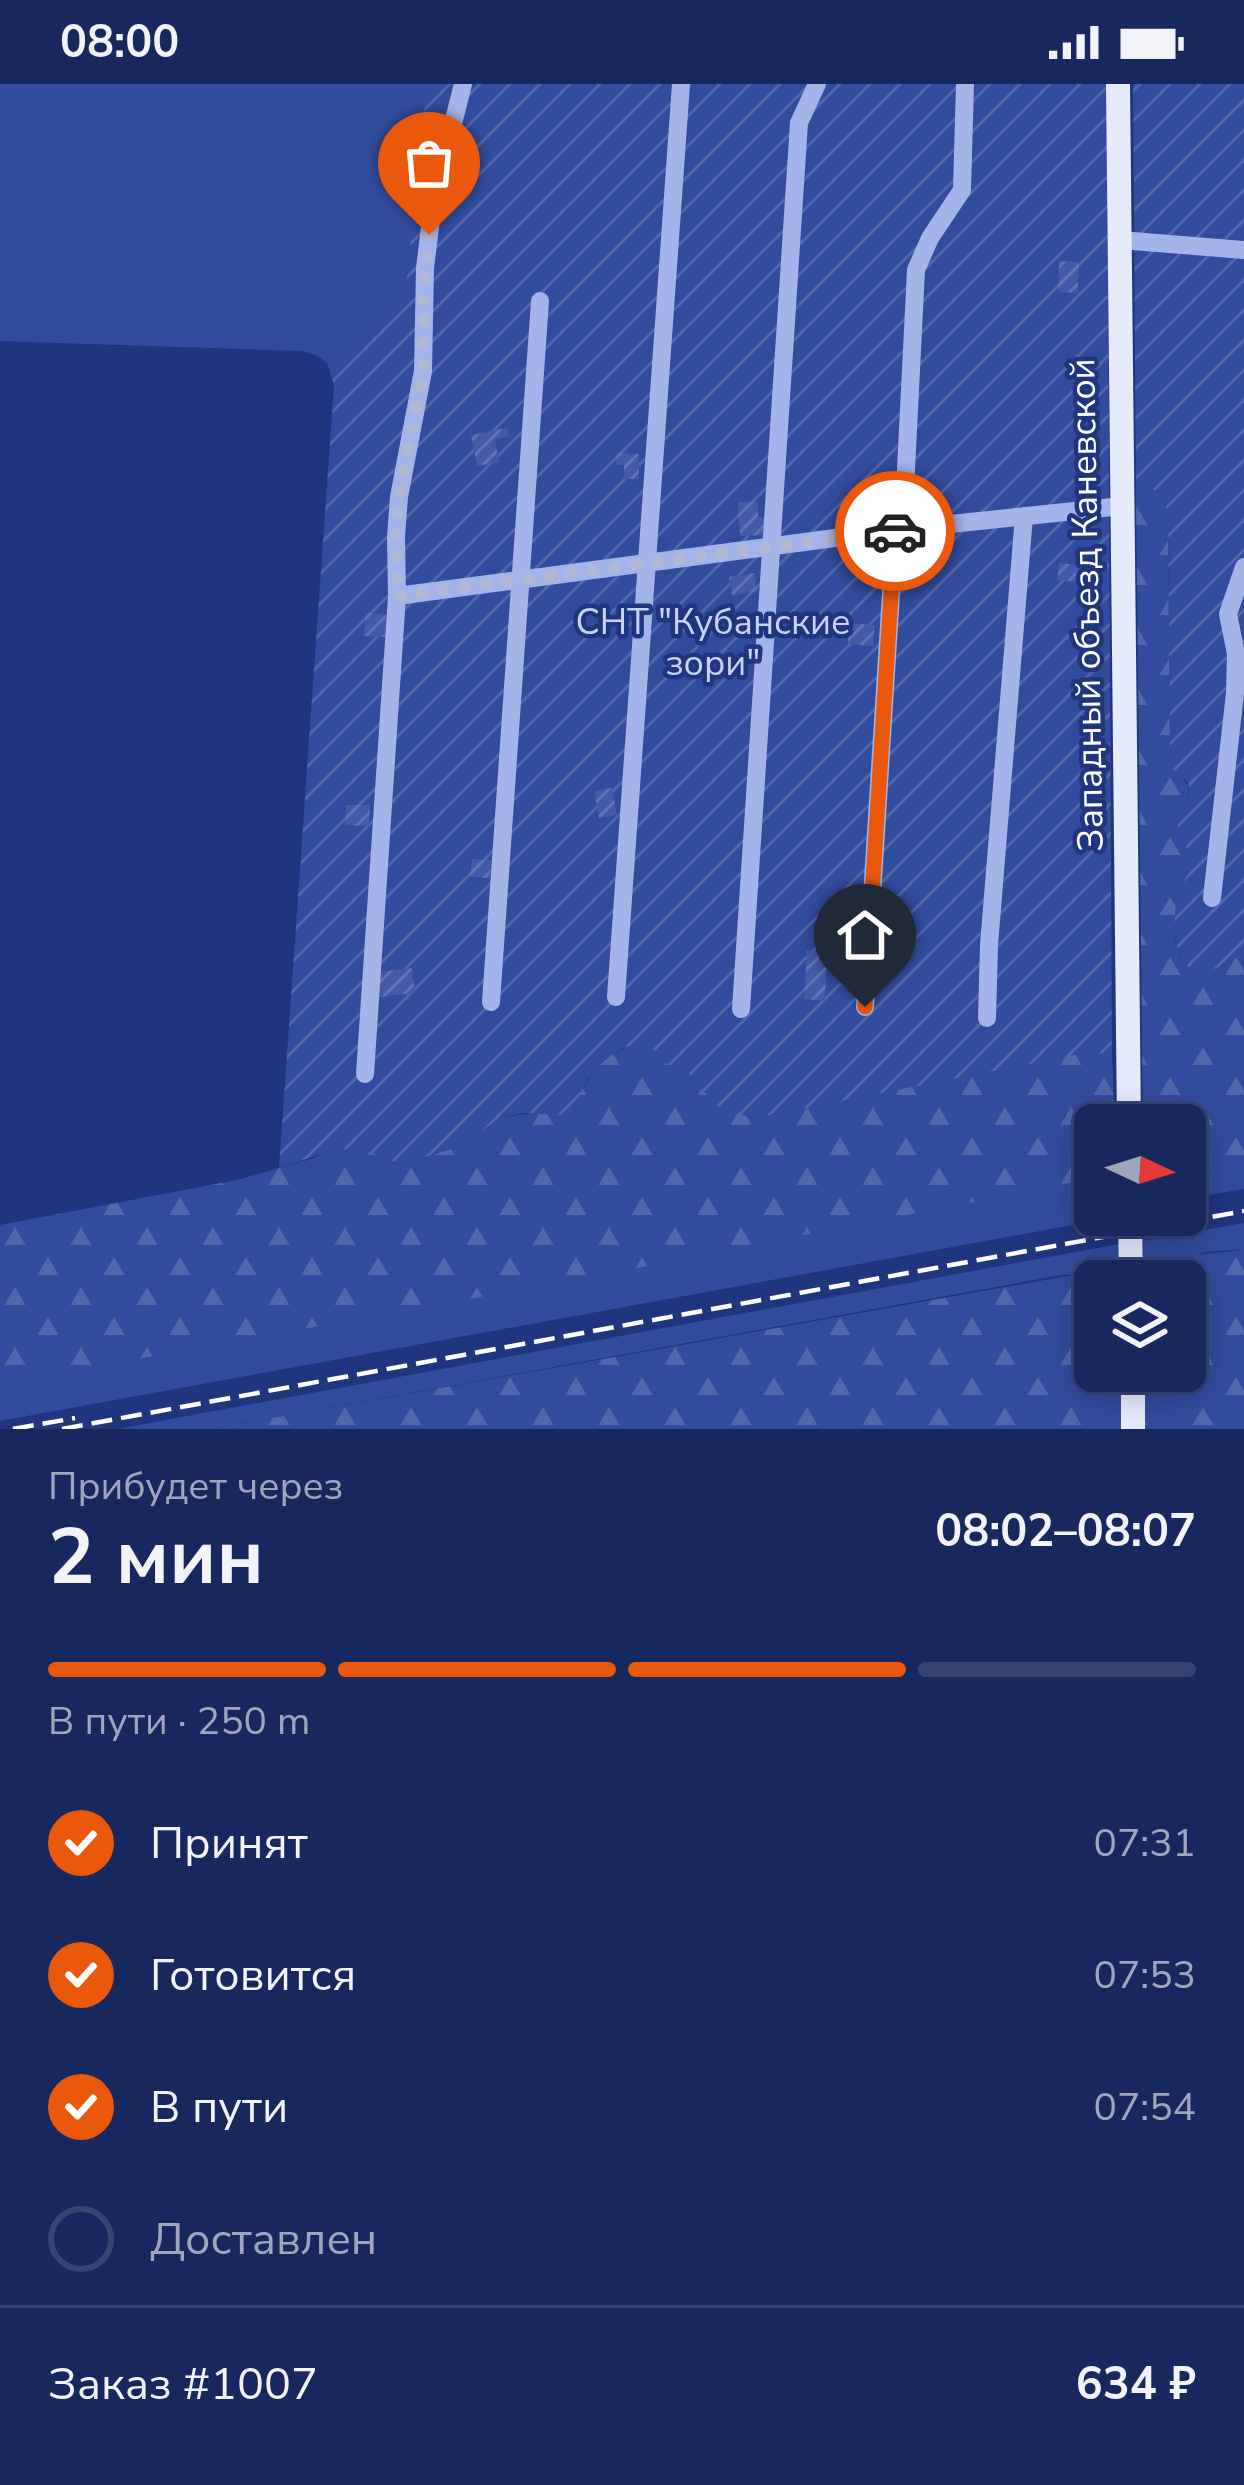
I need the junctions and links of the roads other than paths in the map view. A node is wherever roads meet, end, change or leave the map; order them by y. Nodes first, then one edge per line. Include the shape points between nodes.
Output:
1 (463, 84) edge
2 (681, 84) edge
3 (817, 84) edge
4 (965, 84) edge
5 (1118, 84) edge
6 (1120, 240) junction
7 (1244, 250) edge
8 (540, 301) dead end
9 (1122, 506) junction
10 (1024, 516) junction
11 (899, 529) junction
12 (770, 546) junction
13 (645, 563) junction
14 (1244, 567) edge
15 (521, 580) junction
16 (397, 596) junction
17 (1212, 898) dead end
18 (616, 997) dead end
19 (491, 1002) dead end
20 (865, 1007) dead end
21 (741, 1009) dead end
22 (987, 1018) dead end
23 (364, 1074) dead end
24 (1129, 1104) edge
25 (1132, 1392) edge
26 (1133, 1429) edge

1 - 16 lane via 433,203 423,371 399,497
2 - 13 lane
3 - 12 lane via 800,123
4 - 11 lane via 962,190 916,270
5 - 6 main road, Западный объезд Каневской
6 - 7 lane
6 - 9 main road, Западный объезд Каневской
8 - 15 lane
9 - 10 lane
9 - 24 main road, Западный объезд Каневской
10 - 11 lane
10 - 22 lane
11 - 12 lane
11 - 20 lane
12 - 13 lane
12 - 21 lane
13 - 15 lane
13 - 18 lane
14 - 17 lane via 1228,614 1235,693
15 - 16 lane
15 - 19 lane
16 - 23 lane
25 - 26 main road

